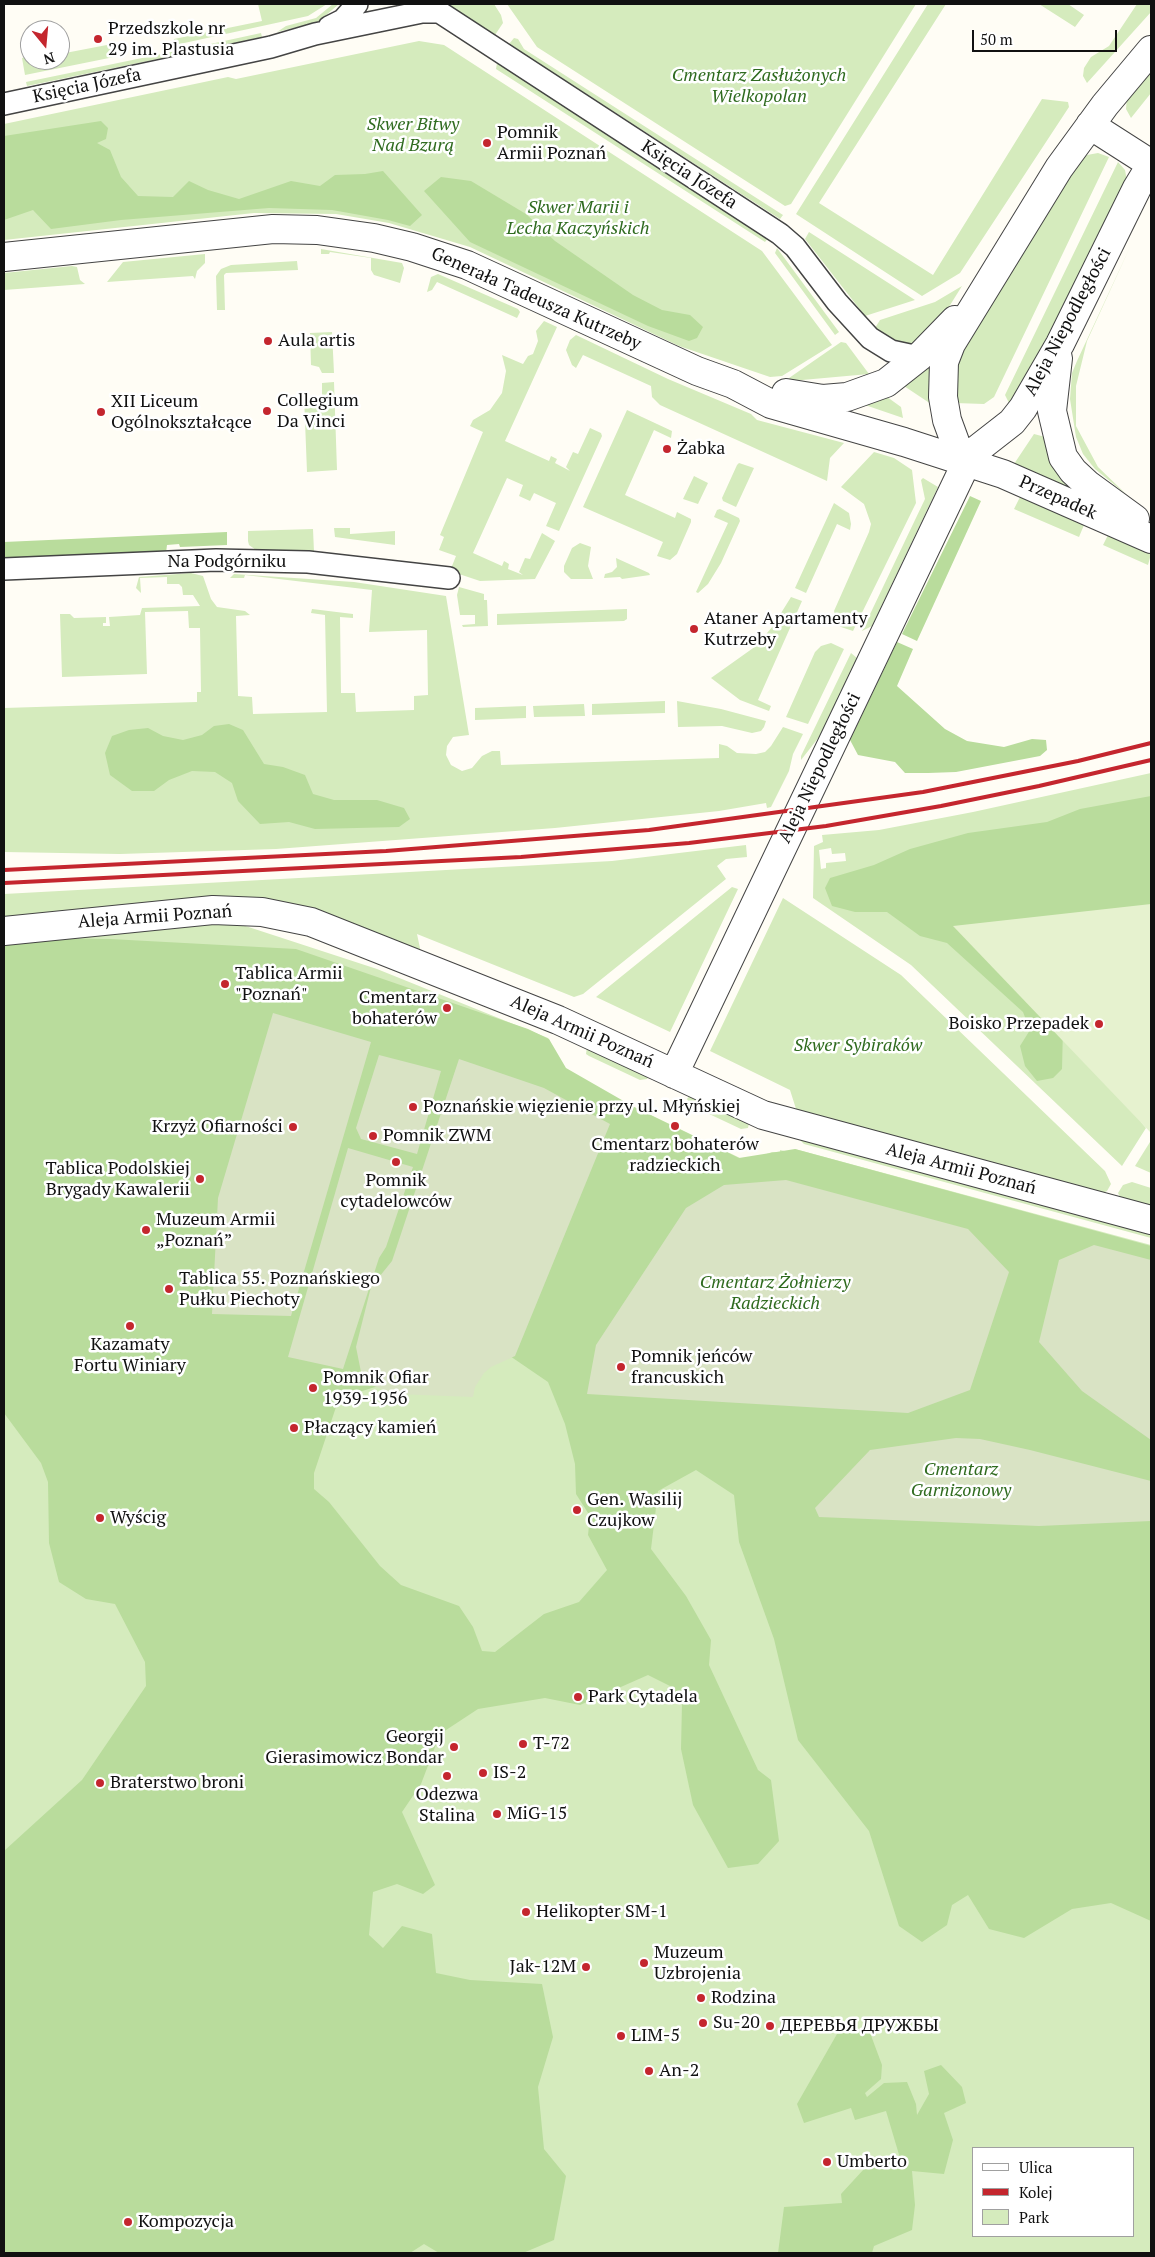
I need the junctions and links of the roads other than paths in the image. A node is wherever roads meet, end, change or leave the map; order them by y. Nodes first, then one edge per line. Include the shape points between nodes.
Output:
1 (357, 4) edge
2 (432, 8) edge
3 (315, 34) junction
4 (1151, 50) edge
5 (4, 104) edge
6 (1090, 125) junction
7 (1151, 164) edge
8 (4, 257) edge
9 (980, 294) junction
10 (1060, 344) junction
11 (919, 357) junction
12 (733, 384) junction
13 (962, 461) junction
14 (1151, 530) edge
15 (1151, 539) edge
16 (4, 569) edge
17 (449, 578) dead end
18 (4, 931) edge
19 (674, 1074) junction
20 (1151, 1220) edge

1 - 3 street, Księcia Józefa via 343,20
2 - 3 street, Księcia Józefa
2 - 11 street, Księcia Józefa via 780,234 870,338 891,351
3 - 5 street, Księcia Józefa
4 - 6 street
6 - 7 street
6 - 9 street
7 - 10 street, Aleja Niepodległości
8 - 12 street, Generała Tadeusza Kutrzeby via 273,228 374,238 428,251 467,265 697,371
9 - 11 street
9 - 13 street via 950,344 944,362 944,410
10 - 13 street, Aleja Niepodległości via 1012,422
10 - 14 street via 1052,411 1064,457 1086,484
11 - 12 street via 886,383 847,397 823,399
12 - 13 street, Generała Tadeusza Kutrzeby via 771,404
13 - 15 street, Przepadek via 1003,474
13 - 19 street, Aleja Niepodległości via 955,488
16 - 17 street, Na Podgórniku via 216,560 308,562
18 - 19 street, Aleja Armii Poznań via 213,910 286,916 312,922 546,1015
19 - 20 street, Aleja Armii Poznań via 763,1115

